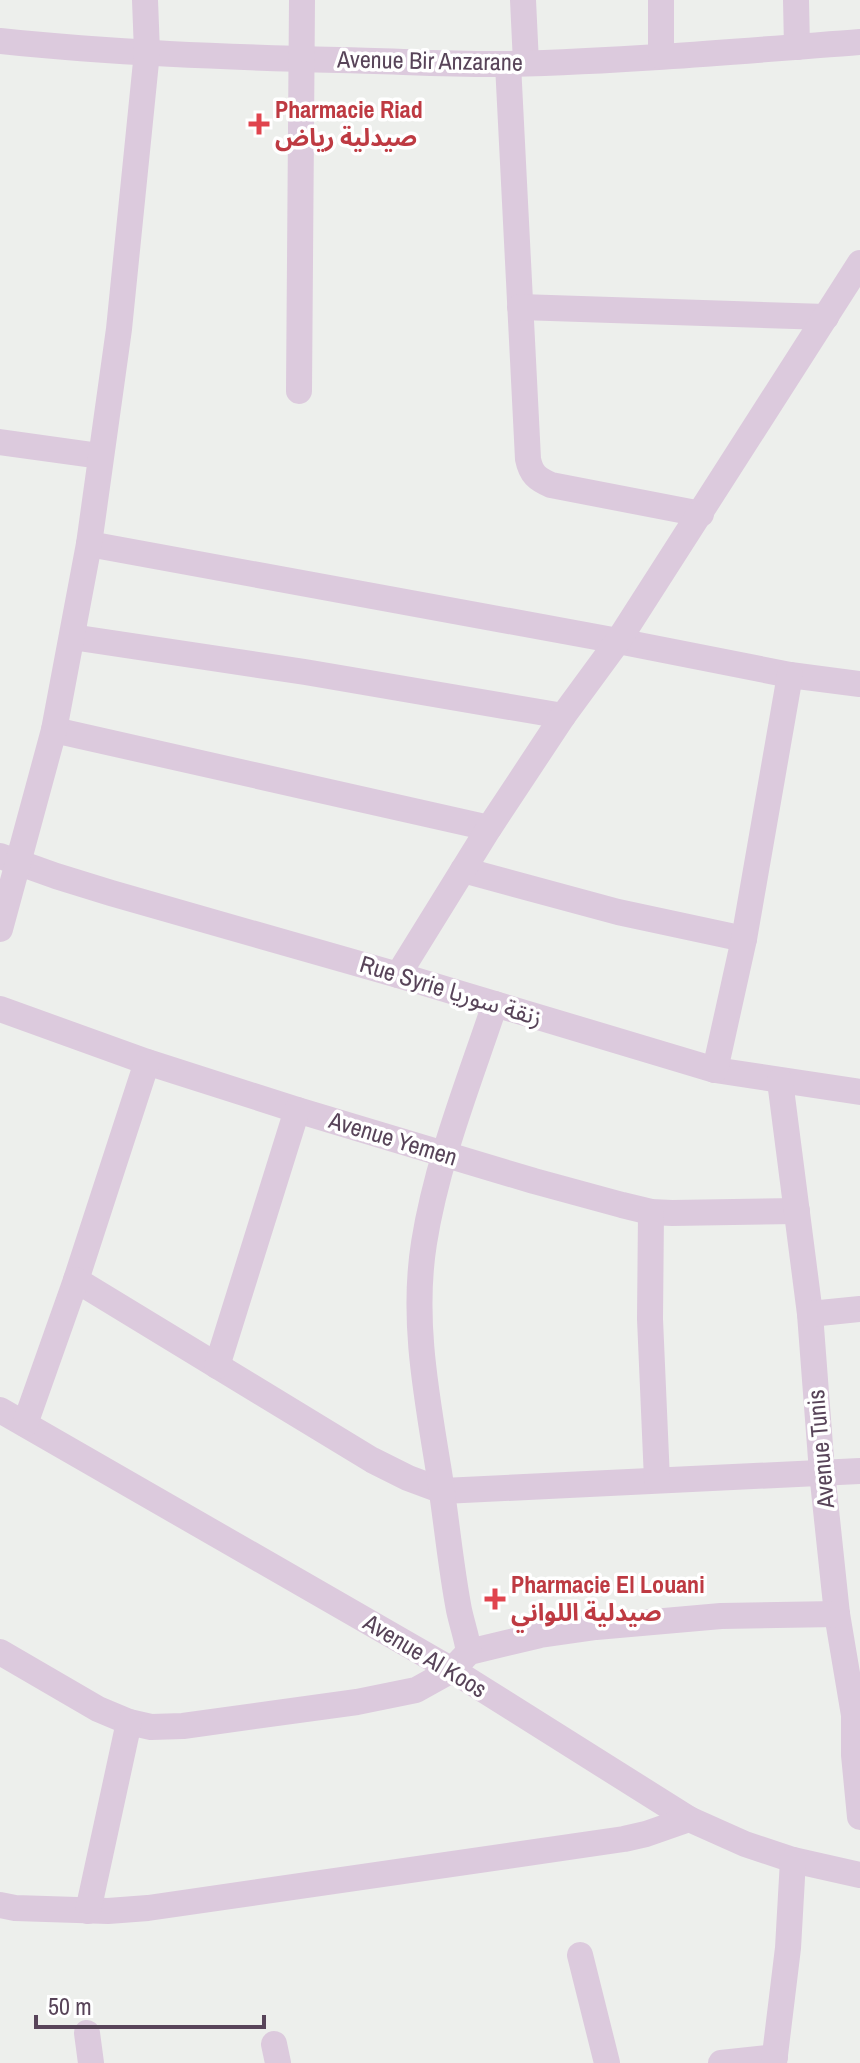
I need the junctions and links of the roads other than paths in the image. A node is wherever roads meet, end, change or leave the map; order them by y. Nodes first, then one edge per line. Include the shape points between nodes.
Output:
1 (145, 0) edge
2 (302, 0) edge
3 (523, 0) edge
4 (661, 0) edge
5 (796, 0) edge
6 (0, 41) edge
7 (860, 42) edge
8 (797, 47) junction
9 (147, 52) junction
10 (661, 56) junction
11 (302, 59) junction
12 (517, 64) junction
13 (860, 263) edge
14 (520, 307) junction
15 (826, 317) junction
16 (299, 391) dead end
17 (0, 442) edge
18 (100, 456) junction
19 (701, 514) junction
20 (89, 544) junction
21 (72, 637) junction
22 (618, 641) junction
23 (790, 675) junction
24 (860, 684) edge
25 (563, 716) junction
26 (54, 730) junction
27 (489, 828) junction
28 (10, 859) edge
29 (463, 870) junction
30 (0, 929) edge
31 (744, 939) junction
32 (398, 975) junction
33 (495, 1004) junction
34 (0, 1009) edge
35 (147, 1062) junction
36 (715, 1070) junction
37 (780, 1081) junction
38 (860, 1092) edge
39 (297, 1110) junction
40 (445, 1154) junction
41 (797, 1211) junction
42 (651, 1212) junction
43 (76, 1280) junction
44 (860, 1309) edge
45 (810, 1314) junction
46 (217, 1366) junction
47 (0, 1410) edge
48 (25, 1424) junction
49 (860, 1471) edge
50 (822, 1472) junction
51 (657, 1480) junction
52 (443, 1491) junction
53 (837, 1614) junction
54 (0, 1652) edge
55 (460, 1661) junction
56 (857, 1715) edge
57 (129, 1722) junction
58 (860, 1817) edge
59 (689, 1819) junction
60 (793, 1860) junction
61 (860, 1875) edge
62 (0, 1905) edge
63 (88, 1911) junction
64 (580, 1955) dead end
65 (87, 2033) dead end
66 (774, 2060) edge
67 (91, 2063) edge
68 (607, 2063) edge
69 (721, 2063) edge

1 - 9 street
2 - 11 street
3 - 12 street
4 - 10 street
5 - 8 street
6 - 9 street, Avenue Bir Anzarane
7 - 8 street, Avenue Bir Anzarane
8 - 10 street, Avenue Bir Anzarane
9 - 11 street, Avenue Bir Anzarane
9 - 18 street via 119,329
10 - 12 street, Avenue Bir Anzarane
11 - 12 street, Avenue Bir Anzarane
11 - 16 street
12 - 14 street
13 - 15 street
14 - 15 street
14 - 19 street via 531,472 551,485
15 - 19 street
17 - 18 street
18 - 20 street
19 - 22 street
20 - 21 street
20 - 22 street
21 - 25 street
21 - 26 street
22 - 23 street
22 - 25 street
23 - 24 street
23 - 31 street
25 - 27 street
26 - 27 street
26 - 28 street
27 - 29 street
28 - 30 street
28 - 32 street, Rue Syrie زنقة سوريا
29 - 31 street
29 - 32 street
31 - 36 street
32 - 33 street, Rue Syrie زنقة سوريا
33 - 36 street, Rue Syrie زنقة سوريا
33 - 40 street
34 - 35 street, Avenue Yemen
35 - 39 street, Avenue Yemen
35 - 43 street
36 - 37 street, Rue Syrie زنقة سوريا
37 - 38 street, Rue Syrie زنقة سوريا
37 - 41 street, Avenue Tunis
39 - 40 street, Avenue Yemen
39 - 46 street
40 - 42 street, Avenue Yemen
40 - 52 street via 418,1294
41 - 42 street, Avenue Yemen
41 - 45 street, Avenue Tunis
42 - 51 street
43 - 46 street
43 - 48 street
44 - 45 street
45 - 50 street, Avenue Tunis
46 - 52 street via 372,1460
47 - 48 street, Avenue Al Koos
48 - 55 street, Avenue Al Koos
49 - 50 street
50 - 51 street
50 - 53 street, Avenue Tunis
51 - 52 street
52 - 55 street via 458,1599
53 - 55 street via 721,1616 596,1627 540,1635
53 - 56 street, Avenue Tunis
54 - 57 street
55 - 57 street via 416,1690 357,1702 183,1726
55 - 59 street, Avenue Al Koos
56 - 58 street, Avenue Tunis via 854,1755
57 - 63 street
59 - 60 street, Avenue Al Koos
59 - 63 street via 624,1839 148,1908
60 - 61 street, Avenue Al Koos
60 - 66 street
62 - 63 street
64 - 68 street
65 - 67 street
66 - 69 street

